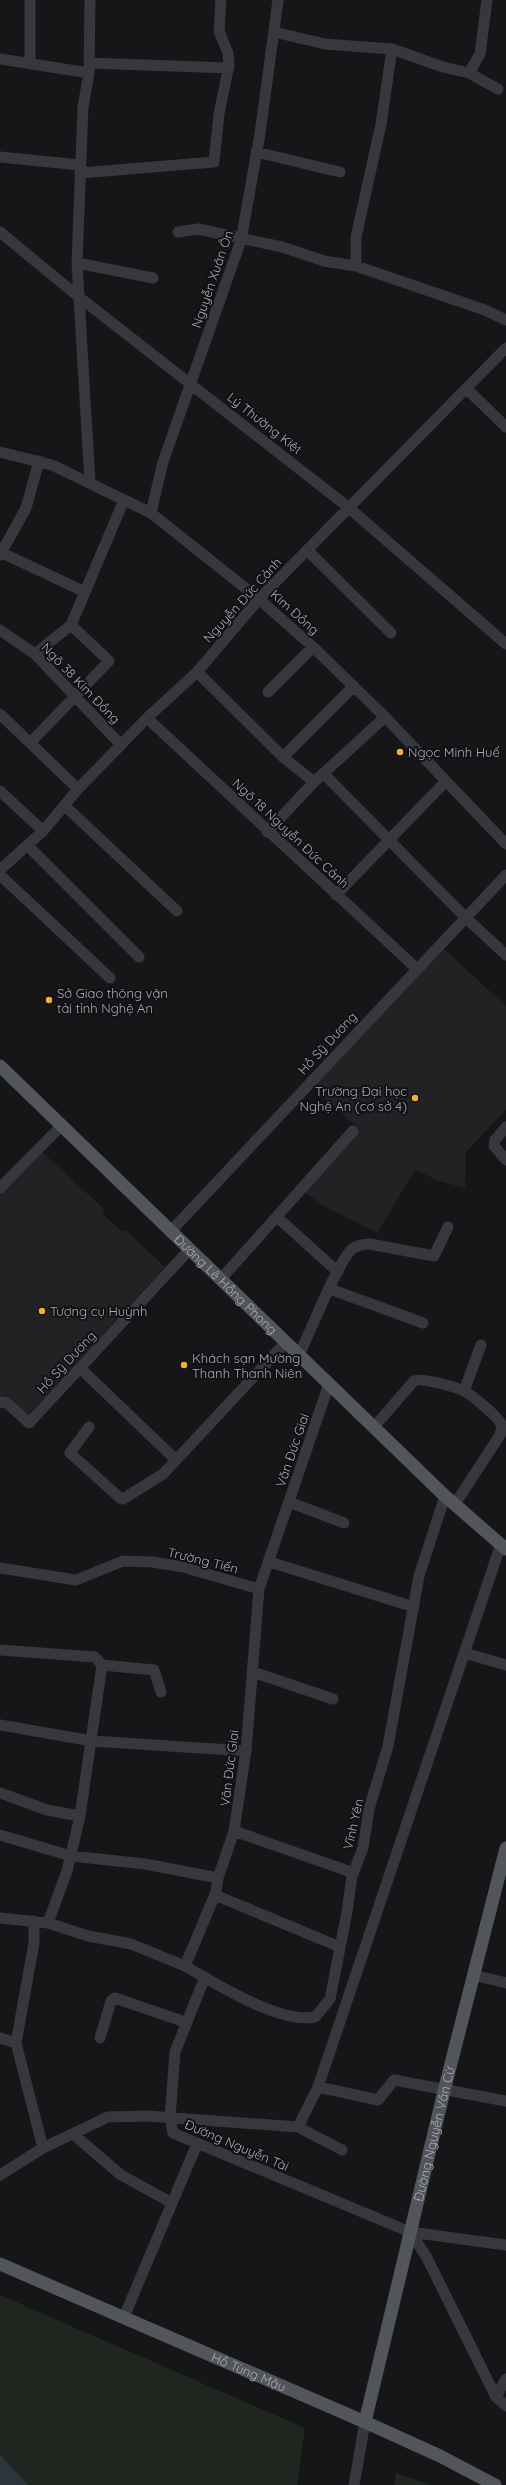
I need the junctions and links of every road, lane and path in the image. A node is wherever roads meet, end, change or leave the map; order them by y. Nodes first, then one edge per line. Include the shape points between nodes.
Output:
1 (30, 0) edge
2 (90, 0) edge
3 (221, 0) edge
4 (278, 0) edge
5 (487, 0) edge
6 (274, 32) junction
7 (392, 49) junction
8 (0, 59) edge
9 (30, 64) junction
10 (89, 68) junction
11 (228, 68) junction
12 (469, 73) junction
13 (498, 89) dead end
14 (256, 152) junction
15 (0, 156) edge
16 (80, 169) junction
17 (340, 172) dead end
18 (0, 232) edge
19 (178, 232) dead end
20 (242, 240) junction
21 (77, 263) junction
22 (356, 266) junction
23 (153, 278) dead end
24 (79, 297) junction
25 (506, 320) edge
26 (506, 348) edge
27 (191, 383) junction
28 (466, 388) junction
29 (506, 427) edge
30 (0, 452) edge
31 (39, 462) junction
32 (90, 483) junction
33 (124, 500) junction
34 (348, 507) junction
35 (151, 513) junction
36 (307, 550) junction
37 (0, 553) edge
38 (84, 592) junction
39 (259, 599) junction
40 (71, 625) junction
41 (0, 630) edge
42 (391, 633) dead end
43 (506, 644) edge
44 (313, 647) junction
45 (35, 654) junction
46 (197, 672) junction
47 (354, 686) junction
48 (268, 692) dead end
49 (74, 696) junction
50 (0, 714) edge
51 (385, 717) junction
52 (147, 718) junction
53 (30, 743) junction
54 (121, 745) junction
55 (283, 757) junction
56 (324, 774) junction
57 (446, 781) junction
58 (314, 782) junction
59 (78, 789) junction
60 (0, 791) edge
61 (65, 806) junction
62 (43, 831) junction
63 (268, 832) junction
64 (389, 839) junction
65 (506, 844) edge
66 (28, 846) junction
67 (0, 870) edge
68 (506, 874) edge
69 (0, 875) edge
70 (336, 895) junction
71 (177, 911) dead end
72 (465, 917) junction
73 (506, 955) edge
74 (139, 957) dead end
75 (416, 968) junction
76 (110, 978) dead end
77 (0, 1066) edge
78 (61, 1126) junction
79 (506, 1127) edge
80 (353, 1131) dead end
81 (506, 1160) edge
82 (0, 1188) edge
83 (277, 1217) junction
84 (448, 1227) dead end
85 (170, 1232) junction
86 (189, 1250) junction
87 (338, 1272) junction
88 (220, 1280) junction
89 (330, 1289) junction
90 (423, 1322) dead end
91 (286, 1342) junction
92 (481, 1345) dead end
93 (299, 1355) junction
94 (80, 1368) junction
95 (329, 1384) junction
96 (464, 1392) junction
97 (0, 1402) edge
98 (89, 1427) dead end
99 (374, 1427) junction
100 (176, 1460) junction
101 (450, 1500) junction
102 (289, 1502) junction
103 (344, 1523) dead end
104 (505, 1548) edge
105 (270, 1562) junction
106 (0, 1568) edge
107 (259, 1589) junction
108 (414, 1606) junction
109 (0, 1650) edge
110 (464, 1653) junction
111 (102, 1665) junction
112 (506, 1665) edge
113 (253, 1672) junction
114 (161, 1692) dead end
115 (333, 1699) dead end
116 (0, 1725) edge
117 (92, 1741) junction
118 (246, 1751) junction
119 (0, 1793) edge
120 (80, 1816) junction
121 (234, 1831) junction
122 (0, 1835) edge
123 (506, 1849) edge
124 (71, 1856) junction
125 (354, 1873) junction
126 (218, 1878) junction
127 (215, 1895) junction
128 (0, 1918) edge
129 (34, 1921) junction
130 (48, 1923) junction
131 (340, 1947) junction
132 (185, 1966) junction
133 (473, 1975) junction
134 (205, 1977) junction
135 (506, 1983) edge
136 (186, 2022) junction
137 (0, 2038) edge
138 (100, 2038) dead end
139 (16, 2043) junction
140 (318, 2087) junction
141 (444, 2091) junction
142 (506, 2101) edge
143 (170, 2117) junction
144 (298, 2127) junction
145 (72, 2134) junction
146 (197, 2144) junction
147 (43, 2148) junction
148 (342, 2150) dead end
149 (0, 2175) edge
150 (172, 2203) junction
151 (410, 2232) junction
152 (506, 2245) edge
153 (0, 2264) edge
154 (124, 2317) junction
155 (506, 2380) edge
156 (496, 2397) junction
157 (506, 2406) edge
158 (365, 2422) junction
159 (354, 2485) edge
160 (495, 2485) edge

1 - 9 street
2 - 10 street
3 - 11 street via 219,31 228,53
4 - 6 street, Nguyễn Xuân Ôn
5 - 12 street via 480,54
6 - 7 street via 325,44
6 - 14 street, Nguyễn Xuân Ôn
7 - 12 street via 443,67
7 - 22 street via 381,124 356,237
8 - 9 street
9 - 10 street
10 - 11 street
10 - 16 street via 83,107
11 - 16 street via 219,114 214,162
12 - 13 street
14 - 17 street
14 - 20 street, Nguyễn Xuân Ôn
15 - 16 street
16 - 21 street
18 - 24 street, Lý Thường Kiệt
19 - 20 street via 198,228
20 - 22 street via 282,247 324,261
20 - 27 street, Nguyễn Xuân Ôn
21 - 23 street
21 - 24 street
22 - 25 street via 485,310
24 - 27 street, Lý Thường Kiệt
24 - 32 street
26 - 28 street, Nguyễn Đức Cảnh
27 - 34 street, Lý Thường Kiệt
27 - 35 street, Nguyễn Xuân Ôn via 163,462
28 - 29 street
28 - 34 street, Nguyễn Đức Cảnh
30 - 31 street, Kim Đồng
31 - 32 street, Kim Đồng via 52,465
31 - 37 street via 26,508
32 - 33 street, Kim Đồng
33 - 35 street, Kim Đồng
33 - 38 street
34 - 36 street, Nguyễn Đức Cảnh
34 - 43 street, Lý Thường Kiệt
35 - 39 street, Kim Đồng
36 - 39 street, Nguyễn Đức Cảnh
36 - 42 street
37 - 38 street
38 - 40 street
39 - 44 street, Kim Đồng
39 - 46 street, Nguyễn Đức Cảnh
40 - 45 street
40 - 49 street via 109,661
41 - 45 street, Ngõ 38 Kim Đồng
44 - 47 street, Kim Đồng
44 - 48 street
45 - 49 street, Ngõ 38 Kim Đồng
46 - 52 street, Nguyễn Đức Cảnh
46 - 55 street
47 - 51 street, Kim Đồng
47 - 55 street
49 - 53 street
49 - 54 street, Ngõ 38 Kim Đồng
50 - 53 street
51 - 56 street
51 - 57 street, Kim Đồng
52 - 54 street, Nguyễn Đức Cảnh
52 - 63 street, Ngõ 18 Nguyễn Đức Cảnh
53 - 59 street
54 - 59 street, Nguyễn Đức Cảnh
55 - 58 street
56 - 58 street
56 - 64 street
57 - 64 street
57 - 65 street, Kim Đồng
58 - 63 street
59 - 61 street, Nguyễn Đức Cảnh
60 - 62 street
61 - 62 street, Nguyễn Đức Cảnh
61 - 71 street
62 - 66 street, Nguyễn Đức Cảnh
63 - 70 street, Ngõ 18 Nguyễn Đức Cảnh
64 - 70 street
64 - 72 street
66 - 67 street, Nguyễn Đức Cảnh
66 - 74 street
68 - 72 street, Hồ Sỹ Dương
69 - 76 street
70 - 75 street, Ngõ 18 Nguyễn Đức Cảnh
72 - 73 street
72 - 75 street, Hồ Sỹ Dương
75 - 85 street, Hồ Sỹ Dương
77 - 78 main road, Đường Lê Hồng Phong
78 - 82 street
78 - 85 main road, Đường Lê Hồng Phong
79 - 81 street via 495,1140 494,1146
80 - 83 street
83 - 87 street
83 - 88 street
84 - 87 street via 434,1256 366,1244 352,1250
85 - 86 main road, Đường Lê Hồng Phong
86 - 88 main road, Đường Lê Hồng Phong
86 - 94 street, Hồ Sỹ Dương
87 - 89 street
88 - 91 main road, Đường Lê Hồng Phong
89 - 90 street
89 - 93 street
91 - 93 main road, Đường Lê Hồng Phong
91 - 100 street
92 - 96 street
93 - 95 main road, Đường Lê Hồng Phong
94 - 97 street, Hồ Sỹ Dương via 29,1423 7,1403
94 - 100 street
95 - 99 main road, Đường Lê Hồng Phong
95 - 102 street, Văn Đức Giai
96 - 99 street via 417,1379
96 - 101 street, Vĩnh Yên via 499,1420 502,1430
98 - 100 street via 70,1453 120,1498 123,1499 152,1482
99 - 101 main road, Đường Lê Hồng Phong
101 - 104 main road, Đường Lê Hồng Phong
101 - 108 street, Vĩnh Yên via 419,1576
102 - 103 street
102 - 105 street, Văn Đức Giai
104 - 110 street
105 - 107 street, Văn Đức Giai
105 - 108 street
106 - 107 street, Trường Tiến via 76,1580 123,1561 152,1562 183,1567
107 - 113 street, Văn Đức Giai
108 - 125 street, Vĩnh Yên via 388,1746 369,1809 363,1848
109 - 111 street via 95,1657
110 - 112 street
110 - 140 street
111 - 114 street via 154,1670
111 - 117 street
113 - 115 street
113 - 118 street, Văn Đức Giai
116 - 117 street
117 - 118 street
117 - 120 street
118 - 121 street, Văn Đức Giai
119 - 120 street via 47,1810
120 - 124 street
121 - 125 street
121 - 126 street, Văn Đức Giai
122 - 124 street
123 - 133 main road, Đường Nguyễn Văn Cừ
124 - 126 street via 144,1864
124 - 130 street
125 - 131 street, Vĩnh Yên
126 - 127 street, Văn Đức Giai
127 - 131 street
127 - 132 street, Văn Đức Giai
128 - 129 street
129 - 130 street
129 - 139 street via 34,1943
130 - 132 street via 88,1936 131,1944
131 - 134 street, Vĩnh Yên via 330,1999 315,2018 304,2019 252,2003
132 - 134 street, Vĩnh Yên
133 - 135 street
133 - 141 main road, Đường Nguyễn Văn Cừ
134 - 136 street
136 - 138 street via 115,1998 111,2001
136 - 143 street via 175,2052
137 - 139 street
139 - 147 street
140 - 141 street via 378,2100 394,2080
140 - 144 street
141 - 142 street
141 - 151 main road, Đường Nguyễn Văn Cừ
143 - 144 street
143 - 145 street, Đường Nguyễn Tài via 108,2116
143 - 146 street, Đường Nguyễn Tài via 173,2133
144 - 148 street
145 - 147 street, Đường Nguyễn Tài
145 - 150 street via 121,2175
146 - 150 street
146 - 151 street, Đường Nguyễn Tài
147 - 149 street, Đường Nguyễn Tài
150 - 154 street
151 - 152 street, Đường Nguyễn Tài
151 - 156 street via 426,2256
151 - 158 main road, Đường Nguyễn Văn Cừ
153 - 154 main road, Hồ Tùng Mậu
154 - 158 main road, Hồ Tùng Mậu
155 - 156 street
156 - 157 street
158 - 159 street
158 - 160 main road, Hồ Tùng Mậu via 440,2456

